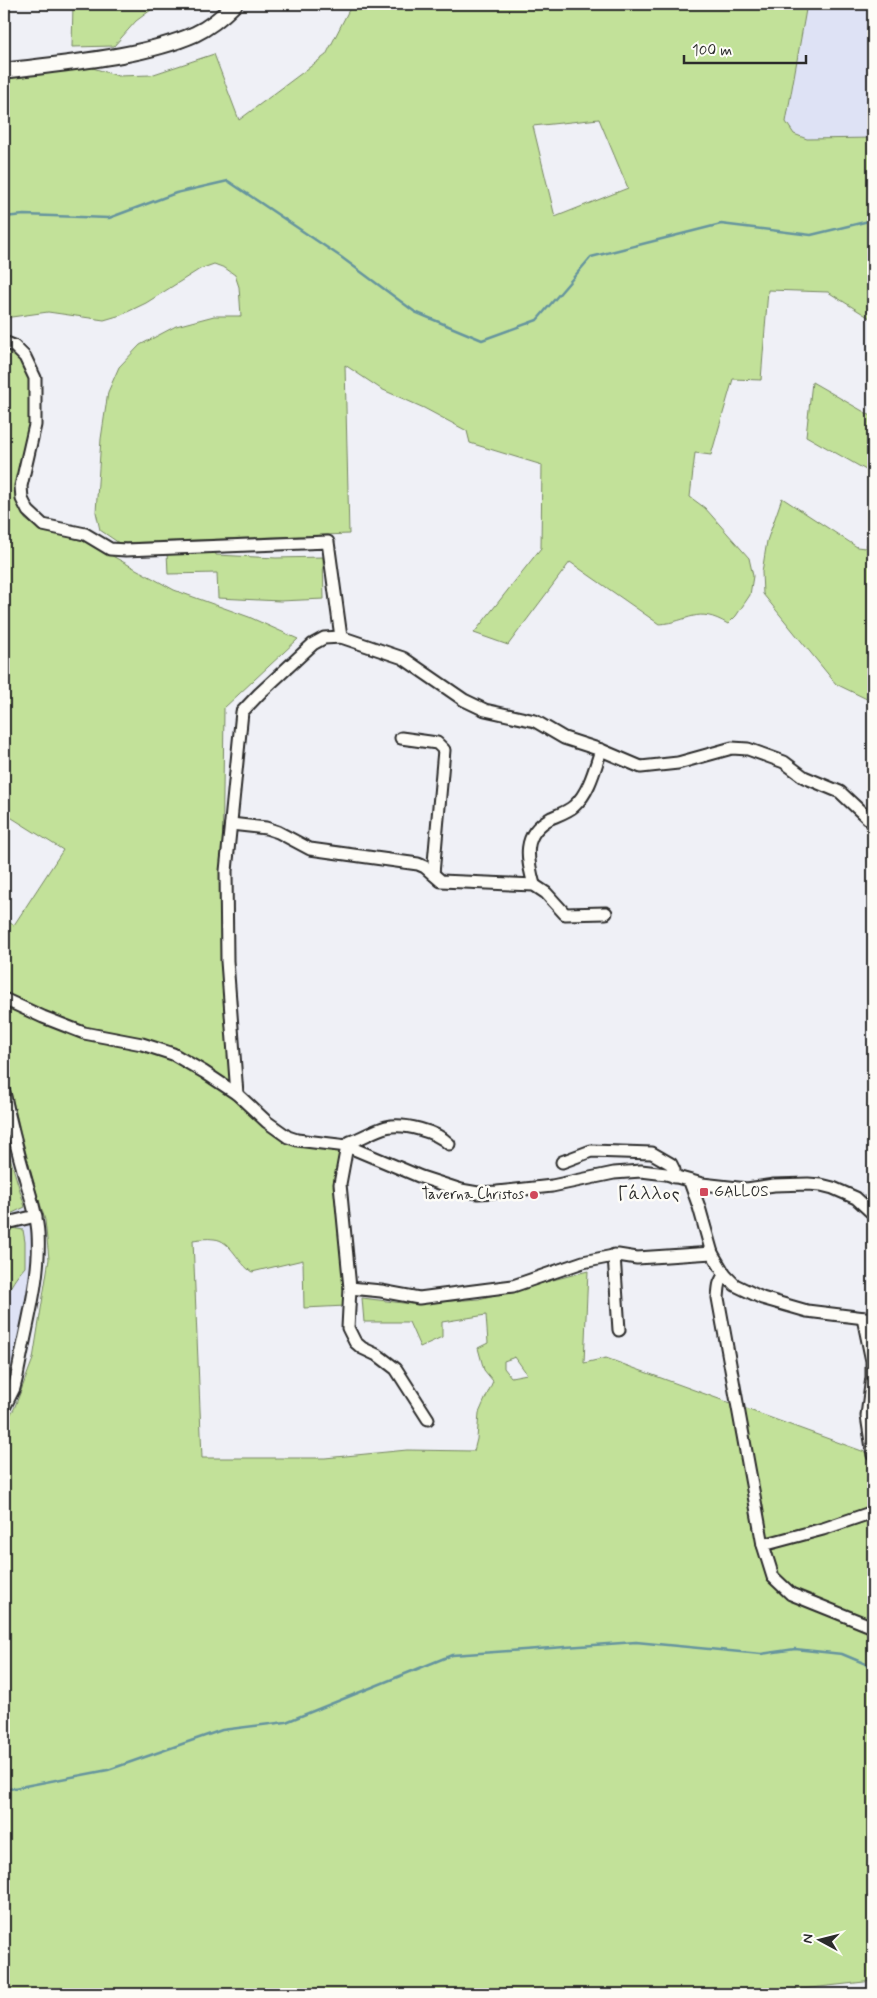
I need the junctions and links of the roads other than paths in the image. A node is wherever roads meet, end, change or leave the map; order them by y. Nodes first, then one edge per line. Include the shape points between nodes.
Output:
1 (234, 4) edge
2 (4, 71) edge
3 (4, 342) edge
4 (340, 637) junction
5 (401, 738) dead end
6 (601, 750) junction
7 (873, 823) edge
8 (231, 824) junction
9 (433, 874) junction
10 (534, 886) junction
11 (606, 913) dead end
12 (4, 999) edge
13 (4, 1092) edge
14 (237, 1094) junction
15 (449, 1144) dead end
16 (347, 1146) junction
17 (562, 1162) dead end
18 (674, 1177) junction
19 (690, 1182) junction
20 (873, 1212) edge
21 (36, 1216) junction
22 (4, 1226) edge
23 (712, 1254) junction
24 (614, 1255) junction
25 (725, 1275) junction
26 (350, 1288) junction
27 (868, 1319) edge
28 (620, 1330) dead end
29 (4, 1408) edge
30 (428, 1418) dead end
31 (873, 1455) edge
32 (873, 1512) edge
33 (763, 1545) junction
34 (873, 1627) edge

1 - 2 main road via 197,34 171,42 128,54
3 - 4 street via 25,356 35,378 35,425 21,486 22,499 28,511 43,525 85,534 110,549 126,550 328,542
4 - 6 street via 403,658 464,700 485,710 535,721 564,738
4 - 8 street via 324,638 313,644 242,712
5 - 9 street via 437,743 444,750
6 - 7 street via 642,768 678,763 732,748 748,749 784,762 804,777 840,792
6 - 10 street via 593,773 574,806 541,823 529,842 528,861
8 - 9 street via 266,828 310,849 418,864
8 - 14 street via 226,871 227,960
9 - 10 street via 441,881
10 - 11 street via 565,914
12 - 14 street via 84,1033 166,1052 190,1063
13 - 21 street
14 - 16 street via 288,1137
15 - 16 street via 434,1133 387,1127
16 - 18 street via 421,1177 478,1193 552,1186 614,1173 654,1172
16 - 26 street via 340,1184
17 - 18 street via 592,1152 652,1153 671,1164
18 - 19 street
19 - 20 street via 747,1190 774,1185 820,1185 856,1198
19 - 23 street
21 - 22 street
21 - 29 street via 39,1252 35,1281 14,1388
23 - 24 street via 637,1258
23 - 25 street
24 - 26 street via 513,1286 456,1294 419,1298
24 - 28 street
25 - 27 street via 734,1284 762,1298 806,1311
25 - 33 street via 718,1287 718,1298
26 - 30 street via 350,1334 362,1348 396,1369
27 - 31 street via 872,1377 866,1416
32 - 33 street
33 - 34 street via 773,1577 791,1594

